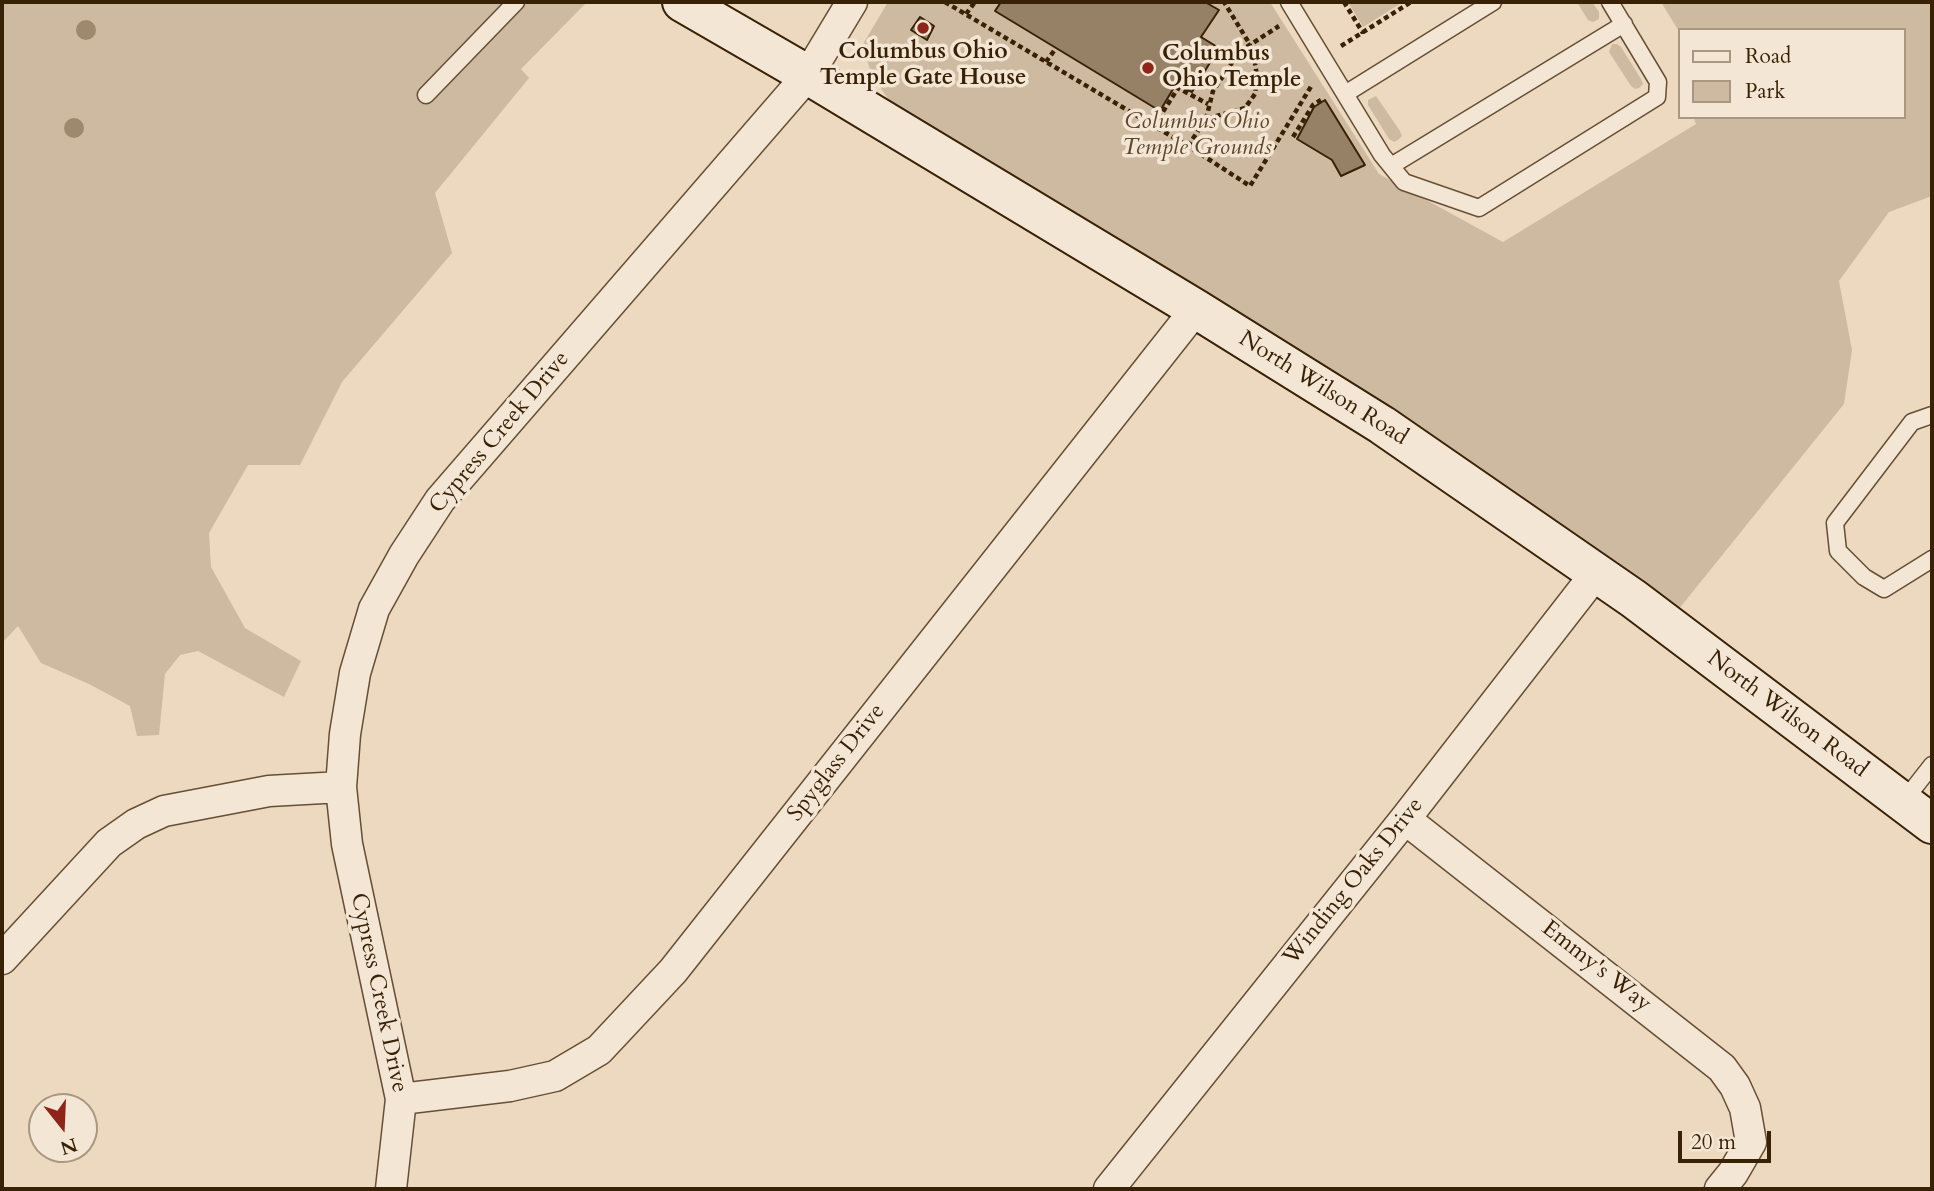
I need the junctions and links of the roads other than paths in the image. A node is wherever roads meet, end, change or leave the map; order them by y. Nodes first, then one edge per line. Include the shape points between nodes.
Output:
1 (516, 2) edge
2 (682, 2) edge
3 (852, 2) edge
4 (1289, 2) edge
5 (1493, 2) edge
6 (1611, 2) edge
7 (1624, 24) junction
8 (808, 75) junction
9 (1345, 94) junction
10 (426, 95) dead end
11 (1391, 166) junction
12 (1196, 309) junction
13 (1932, 415) edge
14 (1932, 559) edge
15 (1597, 572) junction
16 (1932, 765) edge
17 (341, 787) junction
18 (1918, 813) edge
19 (1405, 819) junction
20 (2, 959) edge
21 (401, 1099) junction
22 (391, 1189) edge
23 (1109, 1189) edge
24 (1720, 1189) edge

1 - 10 lane
2 - 8 main road, North Wilson Road
3 - 8 street, Cypress Creek Drive
4 - 9 lane
5 - 9 lane
6 - 7 lane
7 - 11 lane
7 - 11 lane via 1658,82 1657,97 1479,208 1404,182
8 - 12 main road, North Wilson Road
8 - 17 street, Cypress Creek Drive via 440,500 374,609 355,673
9 - 11 lane
12 - 15 main road, North Wilson Road via 1382,425
12 - 21 street, Spyglass Drive via 673,971 599,1050 555,1076
13 - 14 lane via 1912,422 1835,523 1838,551 1884,589
15 - 18 main road, North Wilson Road
15 - 19 street, Winding Oaks Drive
16 - 18 lane
17 - 20 street via 269,791 164,811 136,824 109,843
17 - 21 street, Cypress Creek Drive via 347,844
19 - 23 street, Winding Oaks Drive
19 - 24 street, Emmy's Way via 1722,1068 1745,1108 1751,1142
21 - 22 street, Cypress Creek Drive

